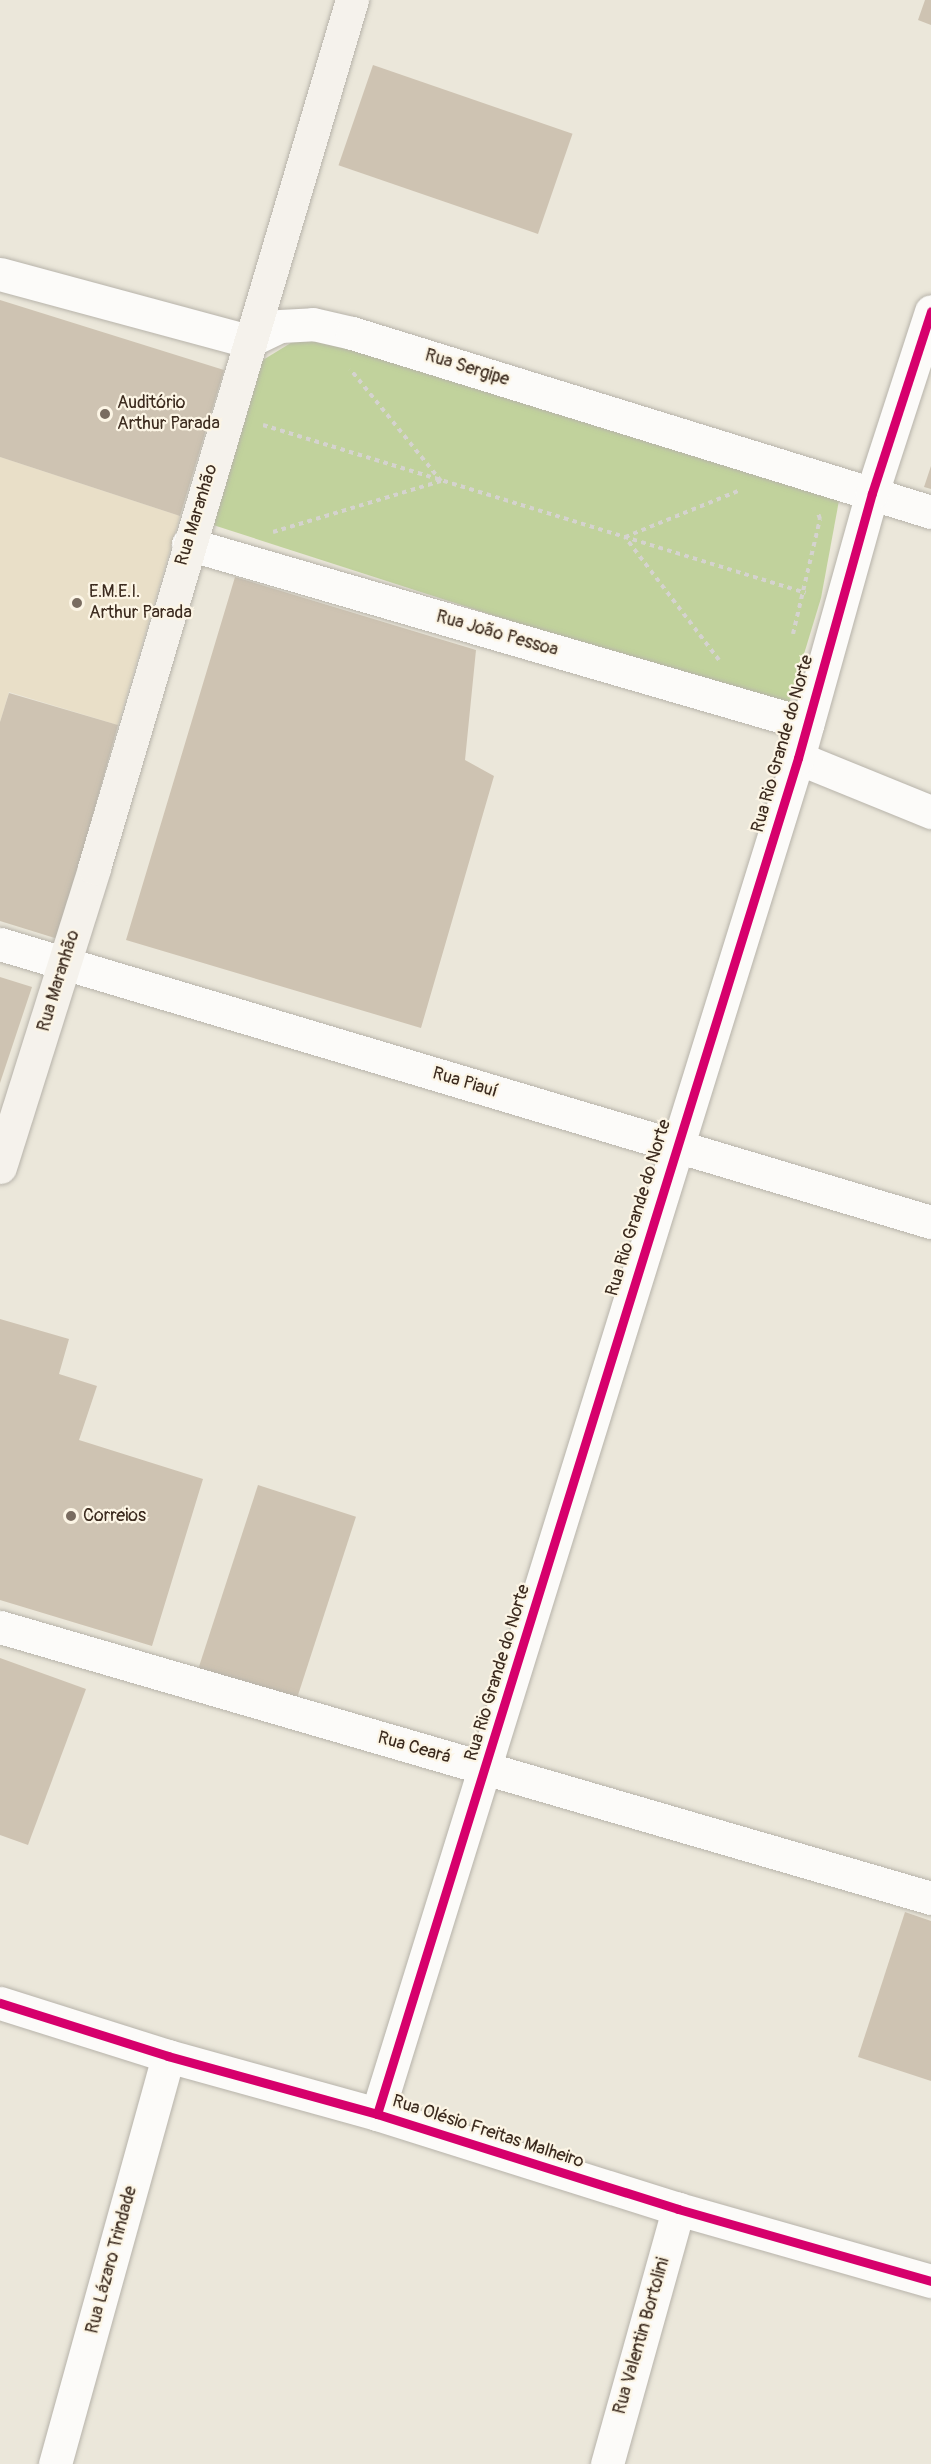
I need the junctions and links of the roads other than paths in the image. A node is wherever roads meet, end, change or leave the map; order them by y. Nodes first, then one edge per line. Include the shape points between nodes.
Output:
1 (352, 0) edge
2 (0, 274) edge
3 (931, 310) edge
4 (249, 341) junction
5 (873, 493) junction
6 (931, 512) edge
7 (188, 544) junction
8 (807, 724) junction
9 (798, 758) junction
10 (931, 812) edge
11 (0, 944) edge
12 (65, 963) junction
13 (675, 1146) junction
14 (0, 1167) edge
15 (931, 1222) edge
16 (0, 1627) edge
17 (486, 1769) junction
18 (931, 1898) edge
19 (0, 2003) edge
20 (168, 2056) junction
21 (377, 2114) junction
22 (678, 2209) junction
23 (931, 2281) edge
24 (55, 2464) edge
25 (606, 2464) edge

1 - 4 main road, Rua Maranhão
2 - 4 street
3 - 5 street, Rua Rio Grande do Norte
4 - 5 street, Rua Sergipe via 280,326 313,324 352,333
4 - 7 main road, Rua Maranhão
5 - 6 street, Rua Sergipe
5 - 8 street, Rua Rio Grande do Norte
7 - 8 street, Rua João Pessoa
7 - 12 main road, Rua Maranhão
8 - 9 street, Rua Rio Grande do Norte
9 - 10 street
9 - 13 street, Rua Rio Grande do Norte
11 - 12 street, Rua Piauí
12 - 13 street, Rua Piauí
12 - 14 main road, Rua Maranhão
13 - 15 street, Rua Piauí
13 - 17 street, Rua Rio Grande do Norte
16 - 17 street, Rua Ceará
17 - 18 street, Rua Ceará
17 - 21 street, Rua Rio Grande do Norte
19 - 20 street, Rua Olésio Freitas Malheiro
20 - 21 street, Rua Olésio Freitas Malheiro
20 - 24 street, Rua Lázaro Trindade
21 - 22 street, Rua Olésio Freitas Malheiro
22 - 23 street, Rua Olésio Freitas Malheiro
22 - 25 street, Rua Valentin Bortolini

